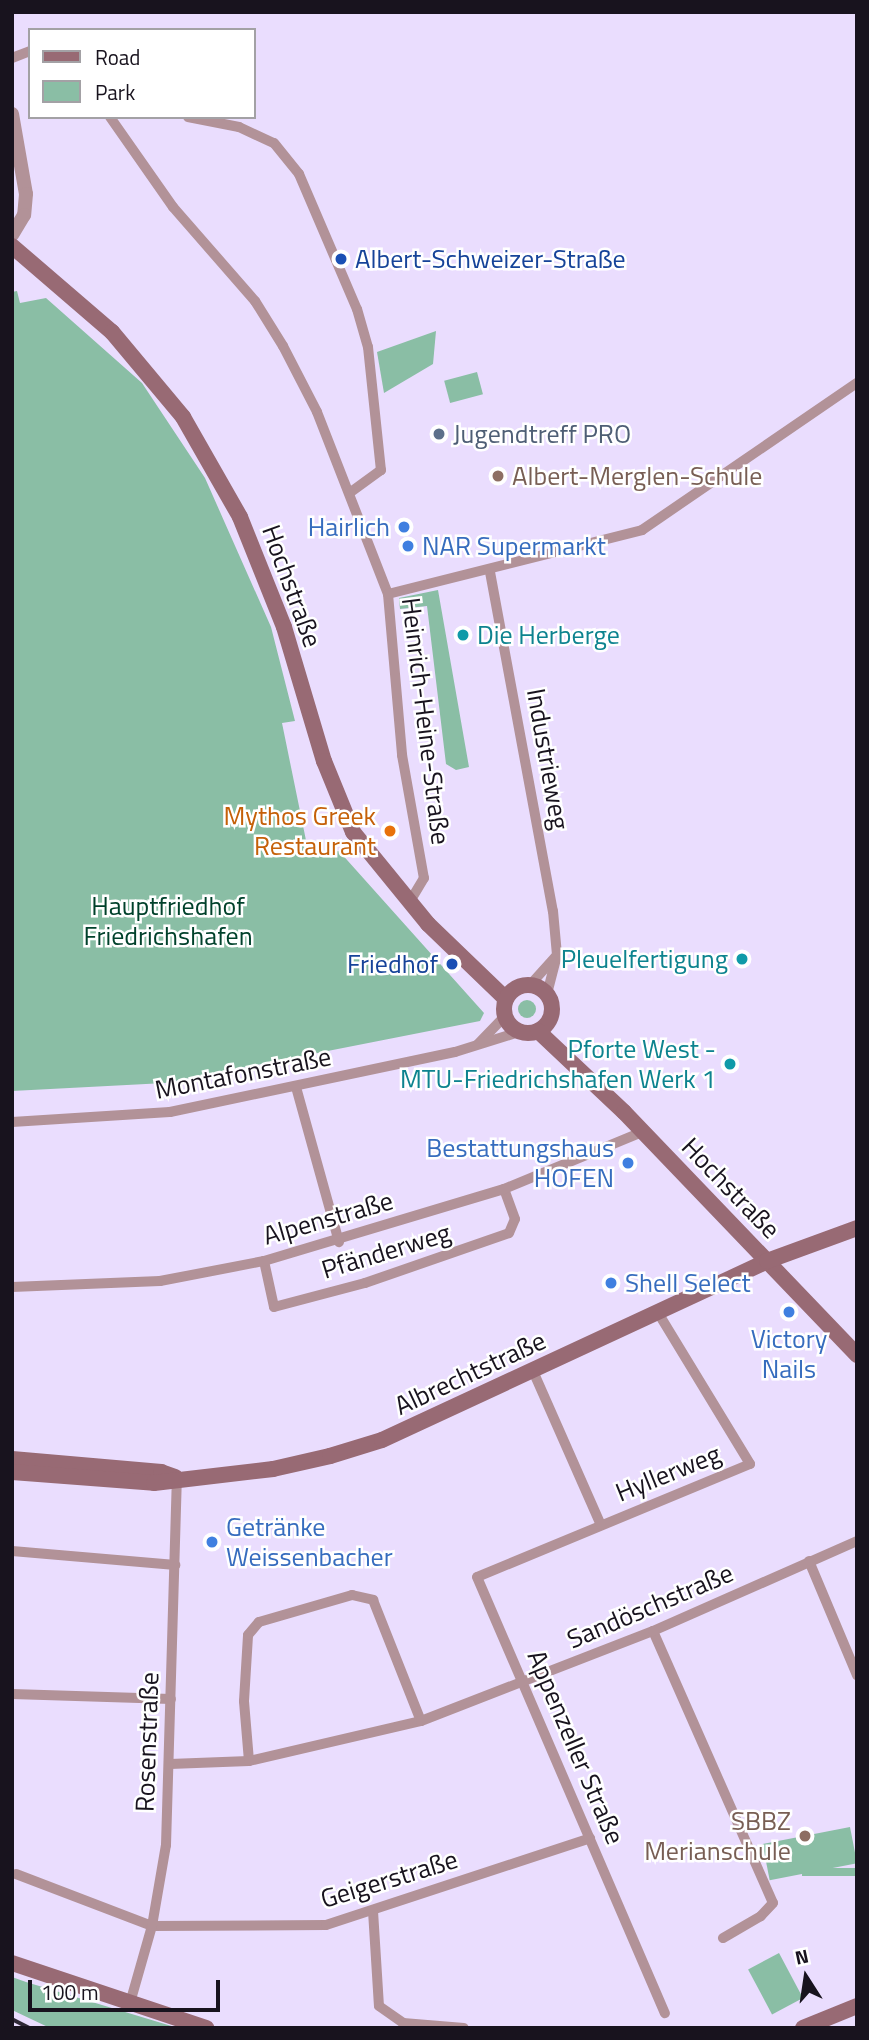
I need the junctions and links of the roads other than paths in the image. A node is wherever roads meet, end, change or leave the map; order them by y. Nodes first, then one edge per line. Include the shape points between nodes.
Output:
1 (12, 114) edge
2 (111, 119) edge
3 (198, 119) edge
4 (12, 235) edge
5 (12, 246) edge
6 (857, 383) edge
7 (349, 493) junction
8 (490, 572) junction
9 (388, 594) junction
10 (409, 903) junction
11 (557, 955) junction
12 (480, 970) junction
13 (524, 985) junction
14 (547, 994) junction
15 (506, 999) junction
16 (505, 1016) junction
17 (551, 1016) junction
18 (538, 1031) junction
19 (519, 1032) junction
20 (478, 1044) junction
21 (568, 1057) junction
22 (296, 1087) junction
23 (12, 1122) edge
24 (642, 1132) junction
25 (504, 1189) junction
26 (857, 1228) edge
27 (339, 1242) junction
28 (264, 1261) junction
29 (767, 1261) junction
30 (12, 1287) edge
31 (657, 1311) junction
32 (857, 1355) edge
33 (533, 1371) junction
34 (12, 1460) edge
35 (12, 1472) edge
36 (177, 1478) junction
37 (601, 1525) junction
38 (857, 1541) edge
39 (12, 1551) edge
40 (809, 1561) junction
41 (175, 1565) junction
42 (477, 1577) joint
43 (653, 1631) junction
44 (857, 1675) edge
45 (524, 1684) junction
46 (12, 1694) edge
47 (171, 1699) junction
48 (421, 1721) junction
49 (249, 1761) junction
50 (170, 1764) junction
51 (590, 1838) junction
52 (16, 1874) dead end
53 (373, 1911) junction
54 (152, 1926) junction
55 (723, 1938) dead end
56 (12, 1962) edge
57 (130, 2003) junction
58 (857, 2006) edge
59 (665, 2013) dead end
60 (206, 2028) edge
61 (464, 2028) edge
62 (803, 2028) edge

1 - 4 street via 26,194 24,215
2 - 7 street, Heinrich-Heine-Straße via 173,207 258,307 317,412
3 - 7 street via 239,127 274,143 299,174 357,309 372,374 381,470
5 - 10 main road, Hochstraße via 112,332 183,417 213,465 240,516 284,627 339,801 371,860
6 - 8 street via 642,530
7 - 9 street, Heinrich-Heine-Straße
8 - 9 street
8 - 11 street, Industrieweg
9 - 10 street, Heinrich-Heine-Straße via 402,755 424,878
10 - 12 main road, Hochstraße
11 - 13 street
11 - 14 street, Industrieweg
12 - 13 main road, Hochstraße
12 - 15 main road, Hochstraße
13 - 14 main road
13 - 15 main road
14 - 17 main road
15 - 16 main road
16 - 19 main road
16 - 20 street
17 - 18 main road
17 - 21 main road, Hochstraße
18 - 19 main road
18 - 21 main road, Hochstraße
19 - 20 street, Montafonstraße
20 - 22 street, Montafonstraße
21 - 24 main road, Hochstraße
22 - 23 street, Montafonstraße via 170,1112
22 - 27 street
24 - 25 street, Alpenstraße
24 - 29 main road, Hochstraße
25 - 27 street, Alpenstraße
25 - 28 street, Pfänderweg via 515,1219 509,1234 365,1283 274,1307
26 - 29 main road, Albrechtstraße
27 - 28 street, Alpenstraße
28 - 30 street, Alpenstraße via 160,1281
29 - 31 main road, Albrechtstraße
29 - 32 main road, Hochstraße
31 - 33 main road, Albrechtstraße
31 - 37 street, Hyllerweg via 750,1464
33 - 36 main road, Albrechtstraße via 382,1440 343,1452 273,1469
33 - 37 street
34 - 36 main road, Albrechtstraße via 161,1472
35 - 36 main road, Albrechtstraße via 154,1483
36 - 41 street, Rosenstraße
37 - 42 street, Hyllerweg
38 - 40 street, Sandöschstraße
39 - 41 street
40 - 43 street, Sandöschstraße
40 - 44 street
41 - 47 street, Rosenstraße
42 - 45 street, Appenzeller Straße
43 - 45 street, Sandöschstraße
43 - 55 street via 773,1903 761,1916
45 - 48 street, Sandöschstraße
45 - 51 street, Appenzeller Straße
46 - 47 street
47 - 50 street, Rosenstraße
48 - 49 street, Sandöschstraße
48 - 49 street via 373,1600 352,1595 259,1622 248,1635 244,1700
49 - 50 street, Sandöschstraße
50 - 54 street, Rosenstraße via 166,1845
51 - 53 street, Geigerstraße
51 - 59 street, Appenzeller Straße
52 - 54 street
53 - 54 street, Geigerstraße via 326,1925
53 - 61 street via 379,2006 404,2023
54 - 57 street, Rosenstraße
56 - 57 main road
57 - 60 main road
58 - 62 main road

